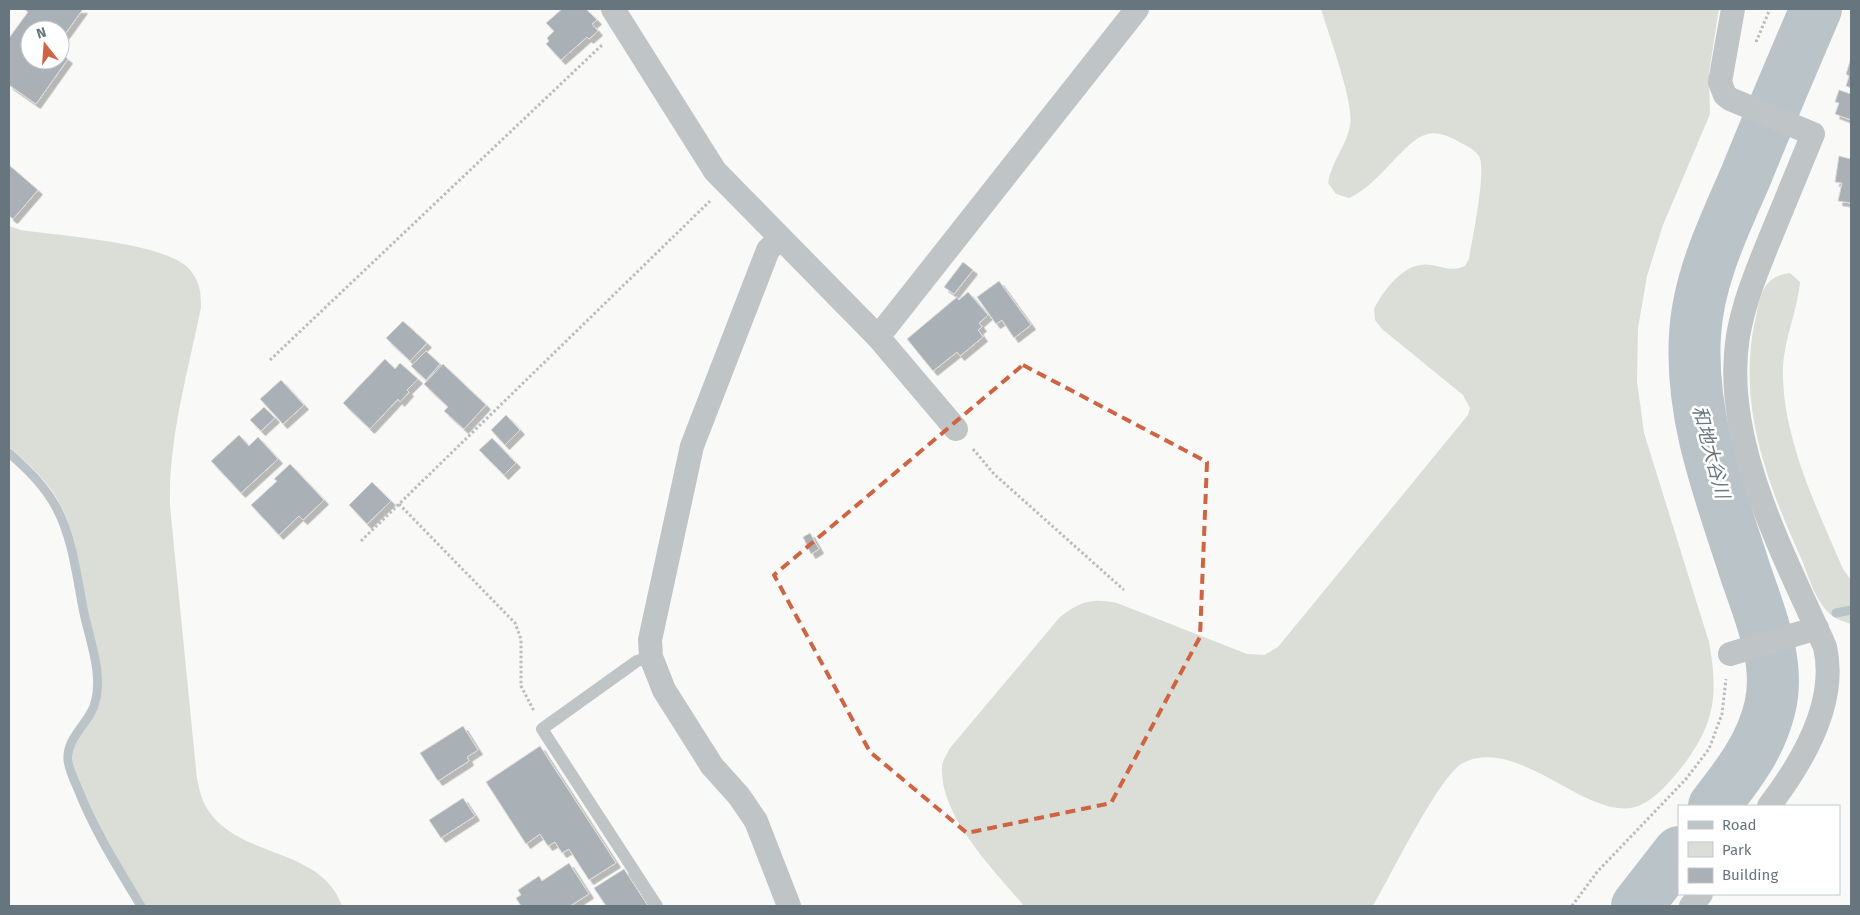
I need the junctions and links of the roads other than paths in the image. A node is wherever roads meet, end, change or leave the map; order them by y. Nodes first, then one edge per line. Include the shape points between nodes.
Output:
1 (1138, 9) edge
2 (1733, 9) edge
3 (619, 19) edge
4 (780, 238) junction
5 (878, 337) junction
6 (956, 429) road end
7 (1811, 631) junction
8 (651, 658) junction
9 (1728, 666) road end
10 (1770, 805) edge
11 (1700, 895) edge
12 (657, 906) edge
13 (789, 906) edge
14 (1691, 906) edge

1 - 5 street
2 - 7 street via 1720,82 1725,95 1813,134 1746,300 1738,337 1735,375 1738,414 1749,456
3 - 4 street via 715,171
4 - 5 street
4 - 8 street via 768,250 692,446 652,622
5 - 6 street
7 - 9 street
7 - 10 street via 1829,663 1826,695 1804,753
8 - 12 lane via 637,662 542,729
8 - 13 street via 664,690 705,756 756,821
11 - 14 street

